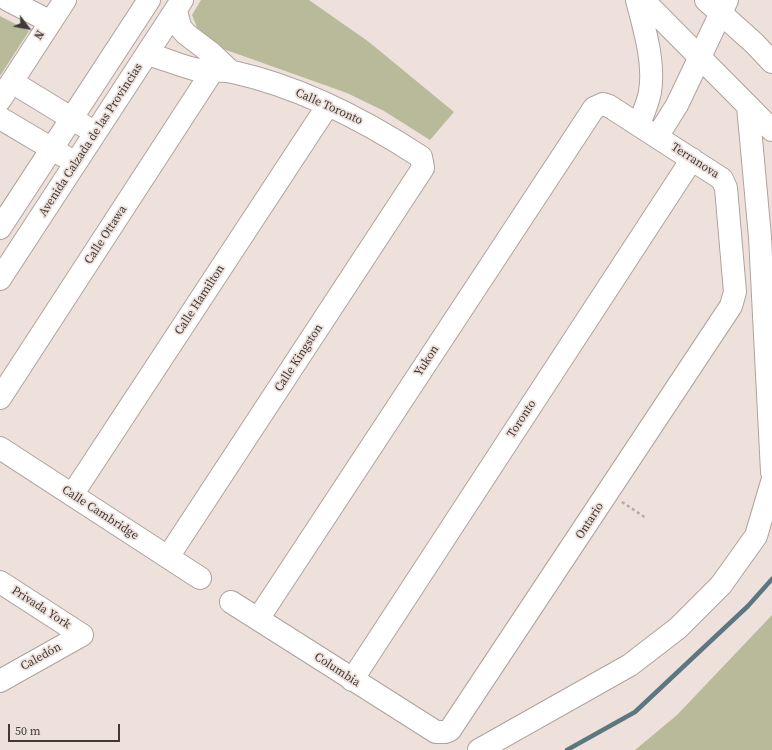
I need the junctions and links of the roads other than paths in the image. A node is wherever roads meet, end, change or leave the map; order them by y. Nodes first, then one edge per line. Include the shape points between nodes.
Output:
1 (8, 0) edge
2 (65, 0) edge
3 (149, 0) edge
4 (637, 0) edge
5 (643, 0) edge
6 (179, 5) edge
7 (718, 5) edge
8 (51, 22) junction
9 (147, 54) junction
10 (700, 58) junction
11 (772, 62) edge
12 (221, 68) junction
13 (12, 82) junction
14 (0, 100) edge
15 (328, 105) junction
16 (598, 105) joint
17 (748, 106) junction
18 (0, 118) edge
19 (72, 119) junction
20 (639, 124) junction
21 (772, 130) edge
22 (95, 133) junction
23 (657, 137) junction
24 (52, 149) junction
25 (421, 156) joint
26 (692, 159) junction
27 (76, 163) junction
28 (0, 228) edge
29 (0, 279) edge
30 (731, 306) joint
31 (0, 398) edge
32 (0, 448) edge
33 (772, 472) edge
34 (772, 482) edge
35 (72, 495) junction
36 (168, 557) junction
37 (200, 578) dead end
38 (0, 582) edge
39 (231, 602) dead end
40 (258, 619) junction
41 (82, 635) joint
42 (352, 680) junction
43 (0, 681) edge
44 (445, 732) joint
45 (479, 750) edge

1 - 8 street
2 - 8 street
3 - 19 street
4 - 20 street via 650,66 650,92
5 - 10 street
6 - 9 street, Avenida Calzada de las Provincias
6 - 12 street, Calle Toronto via 180,27
7 - 10 street
7 - 11 street
8 - 13 street
9 - 12 street, Calle Toronto via 191,68
9 - 22 street, Avenida Calzada de las Provincias
10 - 17 street
10 - 23 street via 677,105
12 - 15 street, Calle Toronto via 297,92
12 - 31 street, Calle Ottawa
13 - 14 street
13 - 19 street
15 - 25 street, Calle Toronto via 373,127
15 - 35 street, Calle Hamilton
16 - 20 street, Terranova via 608,106
16 - 40 street, Yukon via 581,126
17 - 21 street
17 - 33 street via 760,237
18 - 24 street
19 - 22 street
19 - 24 street
20 - 23 street, Terranova
22 - 27 street, Avenida Calzada de las Provincias
23 - 26 street, Terranova
24 - 27 street
24 - 28 street
25 - 36 street, Calle Kingston via 423,168
26 - 30 street, Terranova via 725,183 735,292
26 - 42 street, Toronto
27 - 29 street, Avenida Calzada de las Provincias
30 - 44 street, Ontario via 455,725
32 - 35 street, Calle Cambridge
34 - 45 street via 756,536 721,585 678,628 630,665
35 - 36 street, Calle Cambridge
36 - 37 street, Calle Cambridge
38 - 41 street, Privada York
39 - 40 street, Columbia
40 - 42 street, Columbia
41 - 43 street, Caledón
42 - 44 street, Columbia via 436,732

